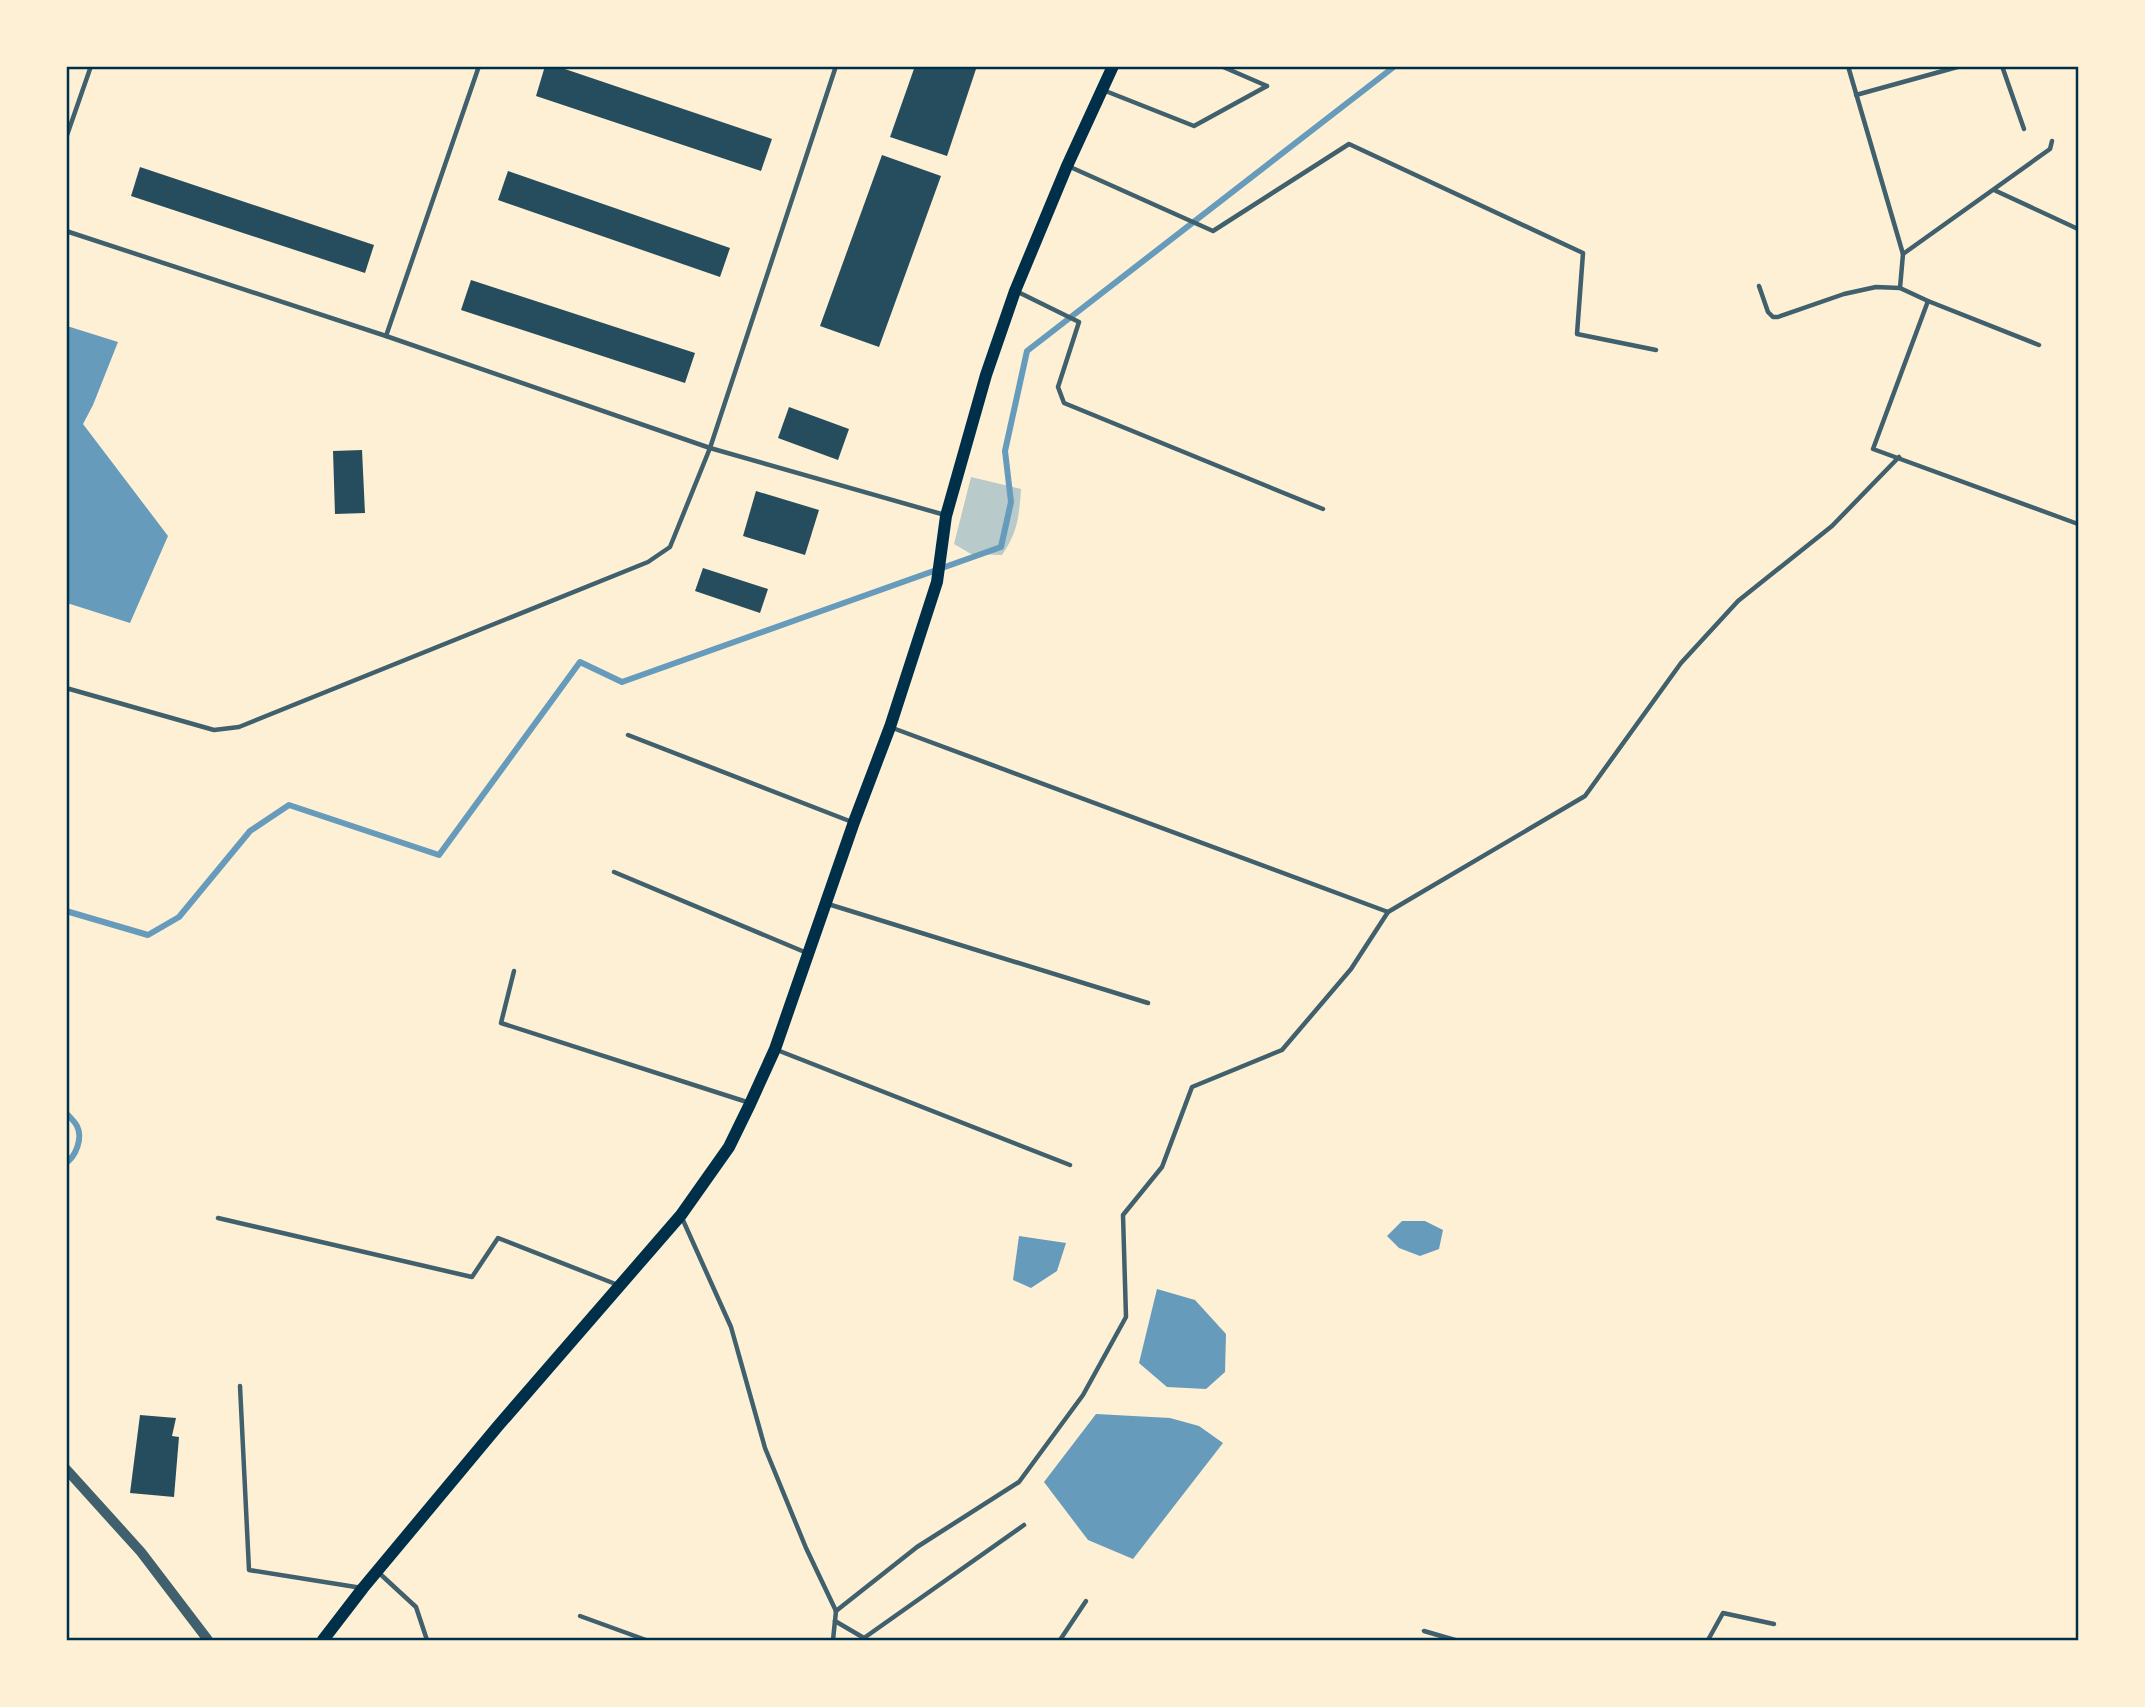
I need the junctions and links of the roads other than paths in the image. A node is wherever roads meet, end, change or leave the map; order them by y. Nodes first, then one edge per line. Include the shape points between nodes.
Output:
1 (91, 66) edge
2 (480, 66) edge
3 (836, 66) edge
4 (1113, 66) edge
5 (1221, 66) edge
6 (1848, 66) edge
7 (1961, 66) edge
8 (2002, 66) edge
9 (1102, 90) junction
10 (1856, 95) junction
11 (2024, 129) dead end
12 (66, 138) edge
13 (2052, 141) dead end
14 (1067, 166) junction
15 (1993, 190) junction
16 (2078, 229) edge
17 (66, 231) edge
18 (1903, 254) junction
19 (1759, 286) dead end
20 (1900, 288) junction
21 (1015, 291) junction
22 (1928, 302) junction
23 (386, 336) junction
24 (2039, 345) dead end
25 (1656, 350) dead end
26 (710, 448) junction
27 (1899, 457) junction
28 (1323, 509) dead end
29 (946, 516) junction
30 (2078, 524) edge
31 (66, 688) edge
32 (890, 727) junction
33 (628, 735) dead end
34 (854, 822) junction
35 (614, 873) dead end
36 (827, 904) junction
37 (1388, 912) junction
38 (808, 954) junction
39 (514, 971) dead end
40 (1148, 1003) dead end
41 (775, 1049) junction
42 (750, 1104) junction
43 (1070, 1165) dead end
44 (681, 1215) junction
45 (218, 1218) dead end
46 (619, 1285) junction
47 (240, 1386) dead end
48 (66, 1469) edge
49 (1024, 1525) dead end
50 (377, 1572) junction
51 (363, 1588) junction
52 (1086, 1601) dead end
53 (836, 1611) junction
54 (580, 1616) dead end
55 (835, 1621) junction
56 (1774, 1624) dead end
57 (1424, 1631) dead end
58 (208, 1640) edge
59 (323, 1640) edge
60 (426, 1640) edge
61 (646, 1640) edge
62 (833, 1640) edge
63 (1060, 1640) edge
64 (1455, 1640) edge
65 (1708, 1640) edge

1 - 12 lane
2 - 23 lane
3 - 26 lane
4 - 9 main road
5 - 9 lane via 1267,86 1194,126
6 - 10 lane
7 - 10 lane
8 - 11 lane
9 - 14 main road
10 - 18 lane
13 - 15 lane via 2050,149
14 - 21 main road
14 - 25 lane via 1213,231 1349,144 1583,253 1577,334
15 - 16 lane
15 - 18 lane
17 - 23 lane
18 - 20 lane
19 - 20 lane via 1773,317 1844,294
20 - 22 lane
21 - 28 lane via 1079,321 1058,387 1064,403
21 - 29 main road
22 - 24 lane
22 - 27 lane via 1874,449
23 - 26 lane
26 - 29 lane
26 - 31 lane via 670,547 648,562 239,727 214,730
27 - 30 lane
27 - 37 lane via 1832,526 1738,601 1681,663 1585,796
29 - 32 main road via 937,582
32 - 34 main road
32 - 37 lane
33 - 34 lane
34 - 36 main road
35 - 38 lane
36 - 38 main road
36 - 40 lane
37 - 53 lane via 1351,969 1282,1051 1192,1087 1162,1167 1123,1215 1126,1317 1083,1395 1019,1482 917,1547
38 - 41 main road
39 - 42 lane via 500,1023
41 - 42 main road
41 - 43 lane
42 - 44 main road via 729,1147
44 - 46 main road
44 - 53 lane via 731,1327 765,1448
45 - 46 lane via 472,1277 498,1238
46 - 50 main road
47 - 51 lane via 248,1570
48 - 58 street via 141,1552
49 - 55 lane via 864,1638
50 - 51 main road
50 - 60 lane via 416,1607
51 - 59 main road
52 - 63 lane
53 - 55 lane
54 - 61 lane
55 - 62 lane
56 - 65 lane via 1723,1614
57 - 64 lane

